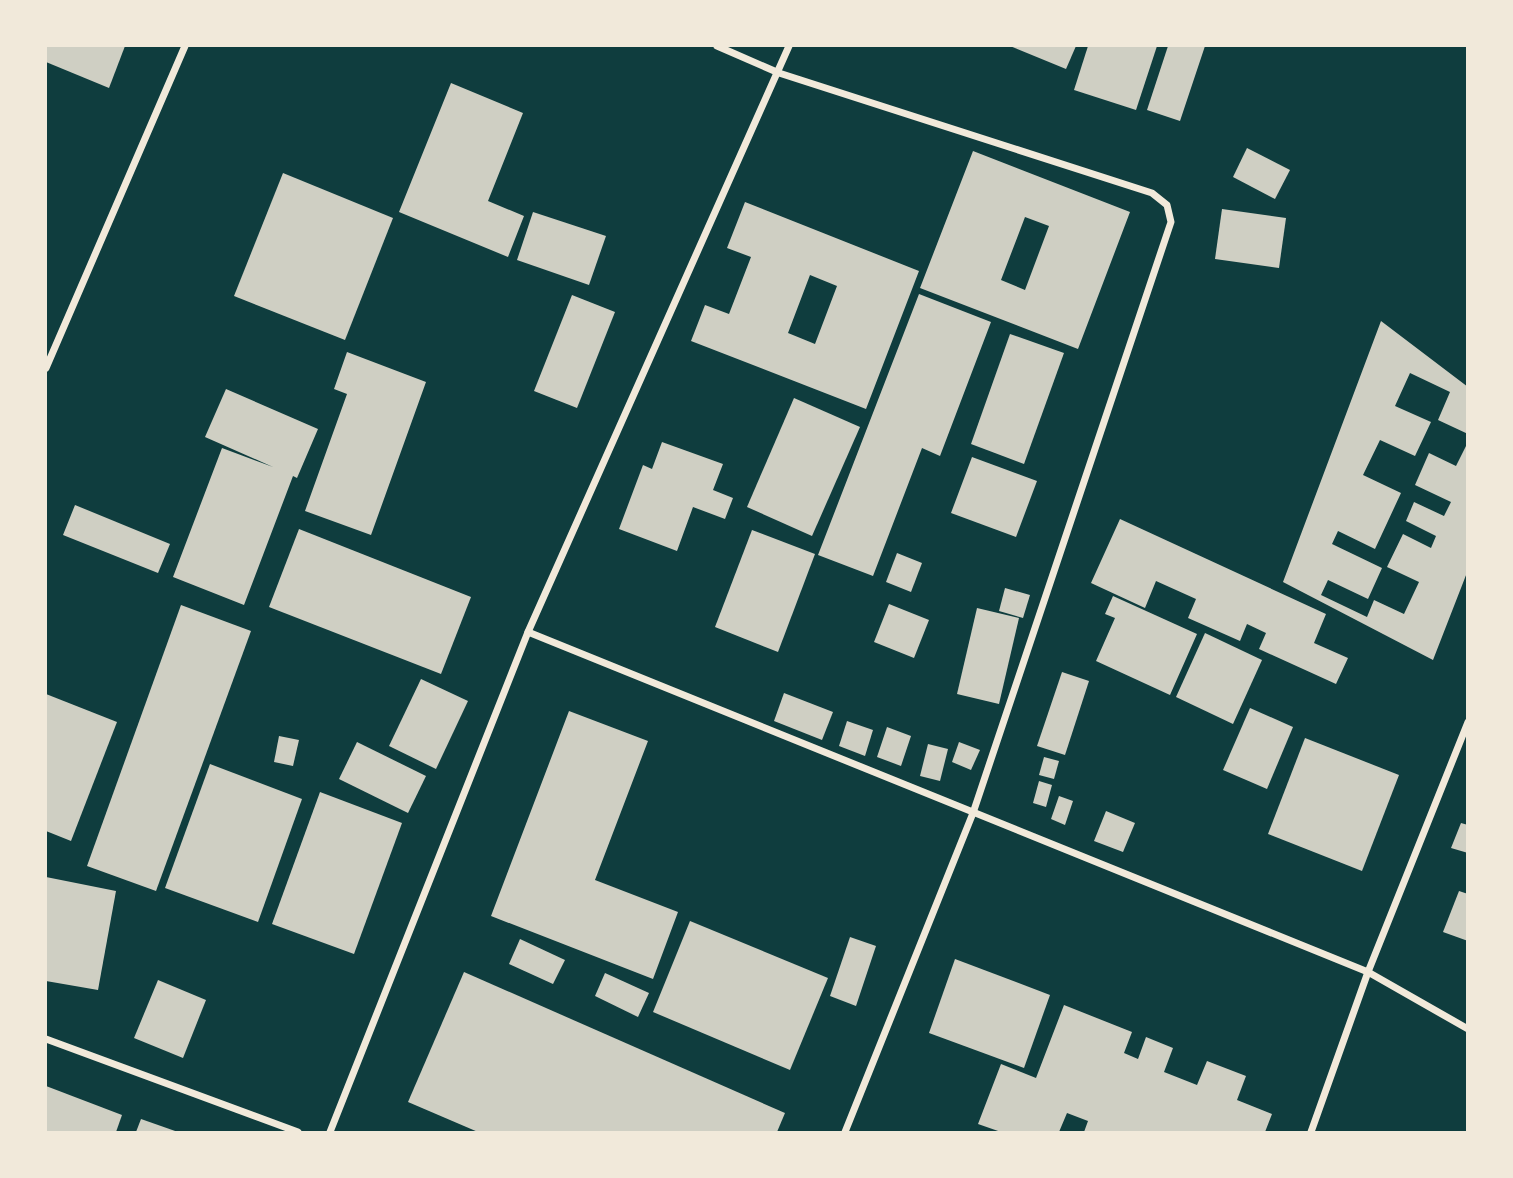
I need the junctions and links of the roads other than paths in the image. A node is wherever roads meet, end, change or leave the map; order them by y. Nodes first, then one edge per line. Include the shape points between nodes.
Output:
1 (185, 46) edge
2 (717, 46) edge
3 (789, 46) edge
4 (779, 73) junction
5 (46, 368) edge
6 (528, 632) junction
7 (1468, 722) edge
8 (974, 813) junction
9 (1368, 972) junction
10 (1468, 1029) edge
11 (46, 1039) edge
12 (298, 1132) edge
13 (330, 1132) edge
14 (845, 1132) edge
15 (1311, 1132) edge

1 - 5 street
2 - 4 street
3 - 4 street
4 - 6 street
4 - 8 street via 1152,193 1167,205 1171,222
6 - 8 street
6 - 13 street
7 - 9 street
8 - 9 street
8 - 14 street
9 - 10 street
9 - 15 street
11 - 12 street

